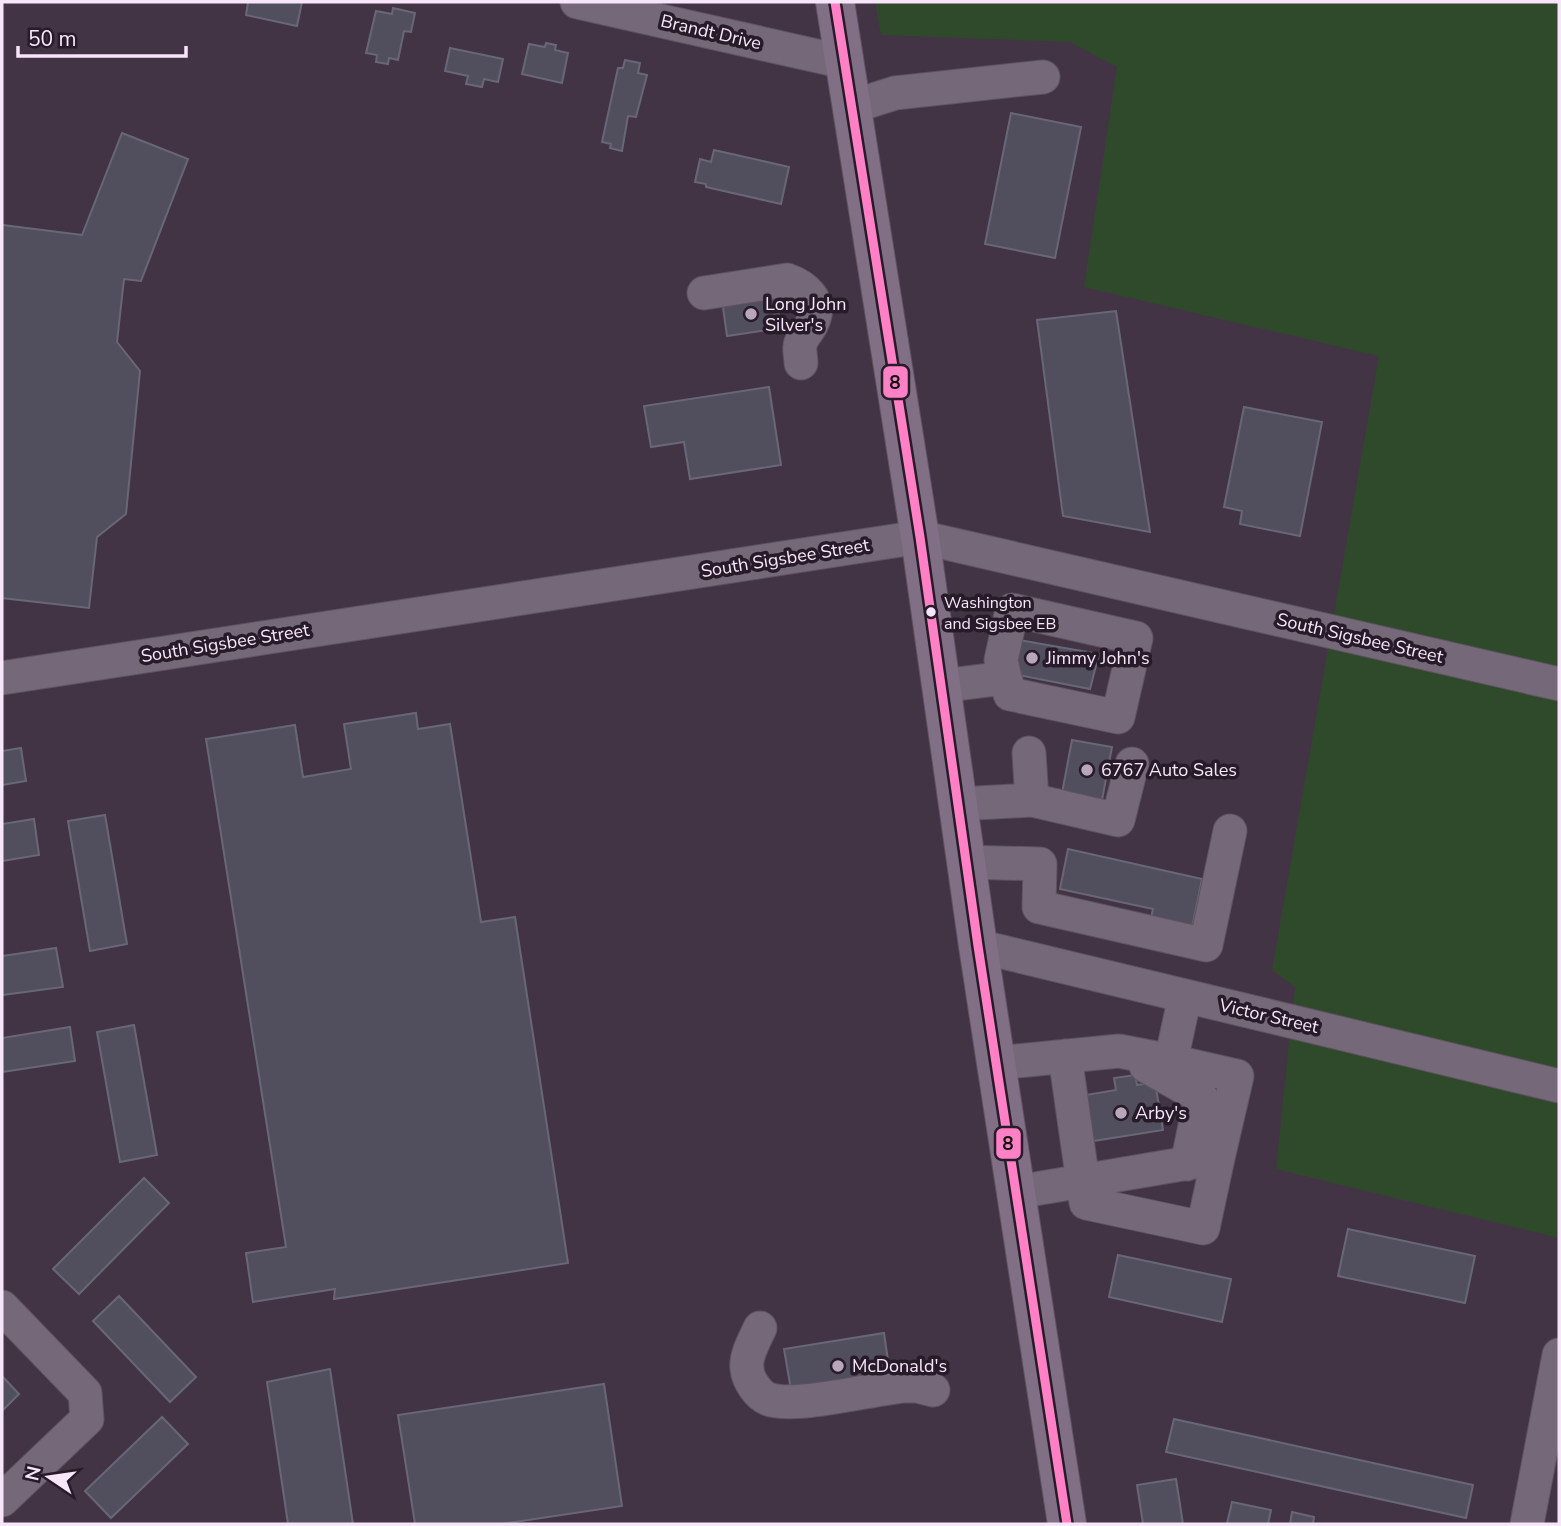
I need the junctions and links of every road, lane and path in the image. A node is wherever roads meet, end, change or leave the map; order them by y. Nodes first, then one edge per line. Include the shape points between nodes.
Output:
1 (577, 2) edge
2 (835, 2) edge
3 (844, 62) junction
4 (1043, 77) dead end
5 (851, 107) junction
6 (704, 293) dead end
7 (801, 363) dead end
8 (920, 537) junction
9 (1147, 588) junction
10 (1136, 638) junction
11 (2, 678) edge
12 (1005, 678) junction
13 (1559, 684) edge
14 (941, 686) junction
15 (1029, 753) dead end
16 (1132, 764) dead end
17 (1032, 800) junction
18 (958, 804) junction
19 (1230, 831) dead end
20 (966, 862) junction
21 (1115, 925) junction
22 (978, 947) junction
23 (1104, 977) junction
24 (1185, 996) junction
25 (1119, 1051) junction
26 (1065, 1056) junction
27 (1171, 1061) junction
28 (996, 1063) junction
29 (1559, 1086) edge
30 (1203, 1161) junction
31 (1082, 1181) junction
32 (1017, 1192) junction
33 (2, 1307) edge
34 (760, 1328) dead end
35 (1559, 1355) edge
36 (933, 1390) dead end
37 (1551, 1442) edge
38 (2, 1500) edge
39 (1067, 1524) edge
40 (1527, 1524) edge

1 - 3 street, Brandt Drive
2 - 3 main road
3 - 5 main road
4 - 5 street via 895,93
5 - 8 main road
6 - 7 street via 787,280 800,284 816,307 814,321 800,345
8 - 9 street, South Sigsbee Street
8 - 11 street, South Sigsbee Street
8 - 14 main road
9 - 10 street
9 - 13 street, South Sigsbee Street
10 - 12 street via 1012,610 1001,660
10 - 12 street via 1118,717 1010,694
12 - 14 street
14 - 18 main road
15 - 17 street
16 - 17 street via 1118,820
17 - 18 street
18 - 20 main road
19 - 21 street via 1206,945
20 - 21 street via 1040,864 1039,907
20 - 22 main road
21 - 23 street
22 - 23 street, Victor Street
22 - 28 main road
23 - 24 street, Victor Street
24 - 27 street
24 - 29 street, Victor Street
25 - 26 street
25 - 27 street
25 - 30 street via 1201,1097
26 - 28 street
26 - 31 street
27 - 30 street via 1237,1076
28 - 32 main road
30 - 31 street
30 - 31 street via 1203,1228 1086,1203
31 - 32 street
32 - 39 main road
33 - 38 street via 85,1393 87,1419
34 - 36 street via 747,1369 756,1391 768,1399 808,1400 903,1386
35 - 37 street
37 - 40 street

